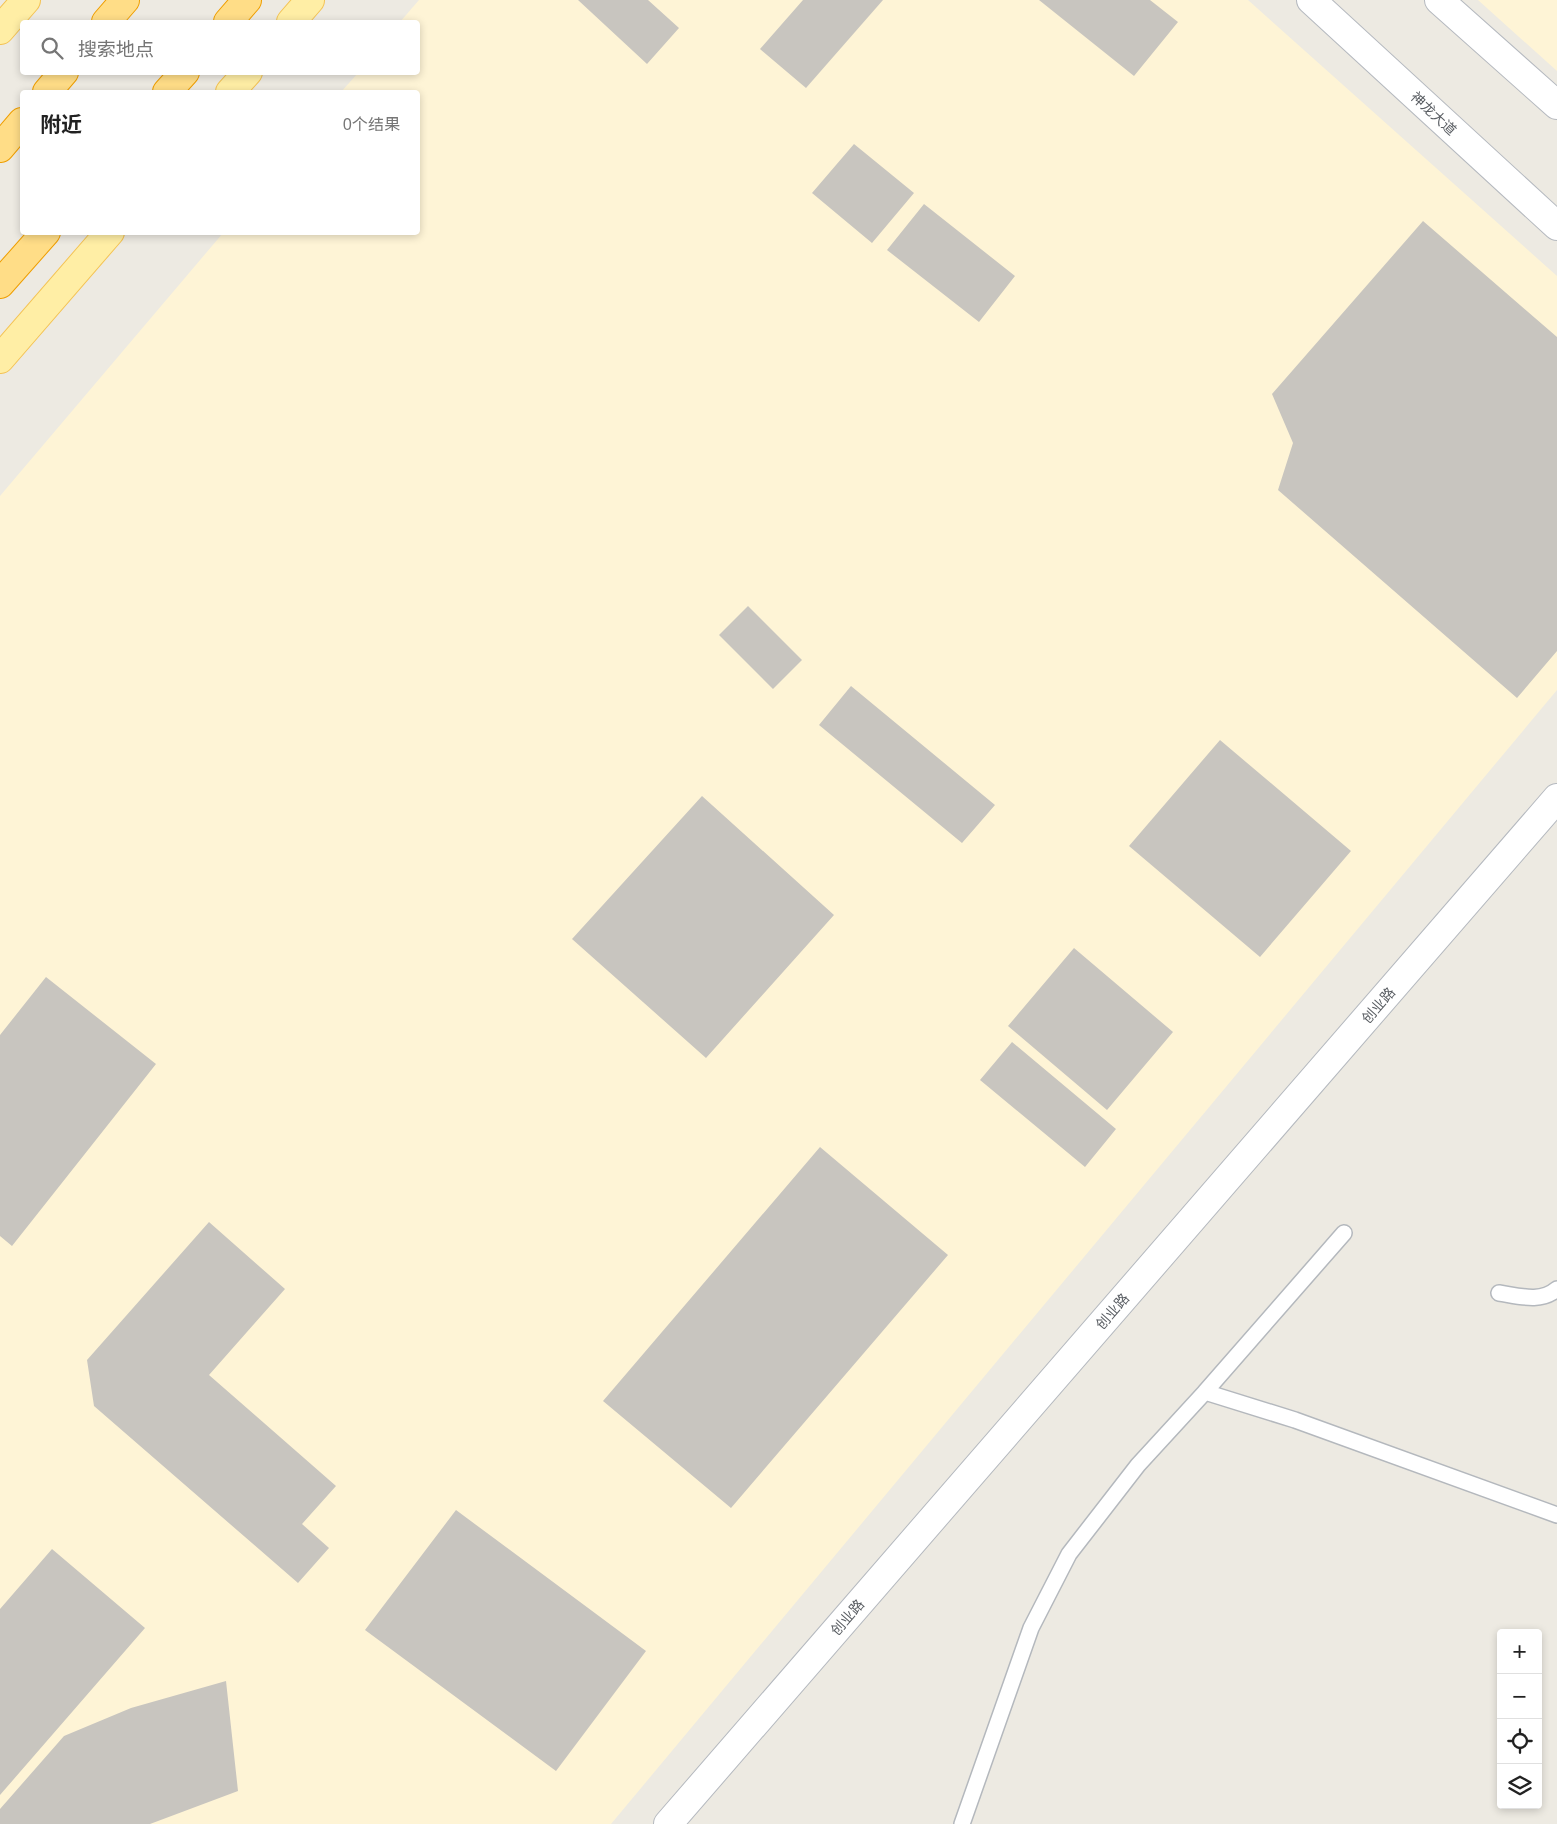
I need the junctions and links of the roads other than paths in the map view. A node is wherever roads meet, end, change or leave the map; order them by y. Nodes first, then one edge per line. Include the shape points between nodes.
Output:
1 (26, 0) edge
2 (125, 0) edge
3 (247, 0) edge
4 (310, 0) edge
5 (1311, 0) edge
6 (1439, 0) edge
7 (108, 20) edge
8 (230, 20) edge
9 (293, 20) edge
10 (0, 30) edge
11 (61, 75) edge
12 (182, 75) edge
13 (245, 75) edge
14 (49, 90) edge
15 (169, 90) edge
16 (232, 90) edge
17 (1557, 105) edge
18 (20, 124) edge
19 (0, 148) edge
20 (1557, 226) edge
21 (43, 235) edge
22 (107, 235) edge
23 (0, 284) edge
24 (0, 359) edge
25 (1557, 798) edge
26 (1344, 1232) dead end
27 (1557, 1289) edge
28 (1499, 1293) dead end
29 (1205, 1392) junction
30 (1557, 1516) edge
31 (668, 1824) edge
32 (962, 1824) edge

1 - 10 main road
2 - 7 highway
3 - 8 highway
4 - 9 main road
5 - 20 main road, 神龙大道
6 - 17 main road
11 - 14 highway
12 - 15 highway
13 - 16 main road
18 - 19 highway
21 - 23 highway
22 - 24 main road
25 - 31 main road, 创业路
26 - 29 lane
27 - 28 lane via 1548,1296 1528,1298
29 - 30 lane via 1295,1420
29 - 32 lane via 1138,1464 1069,1554 1031,1628

